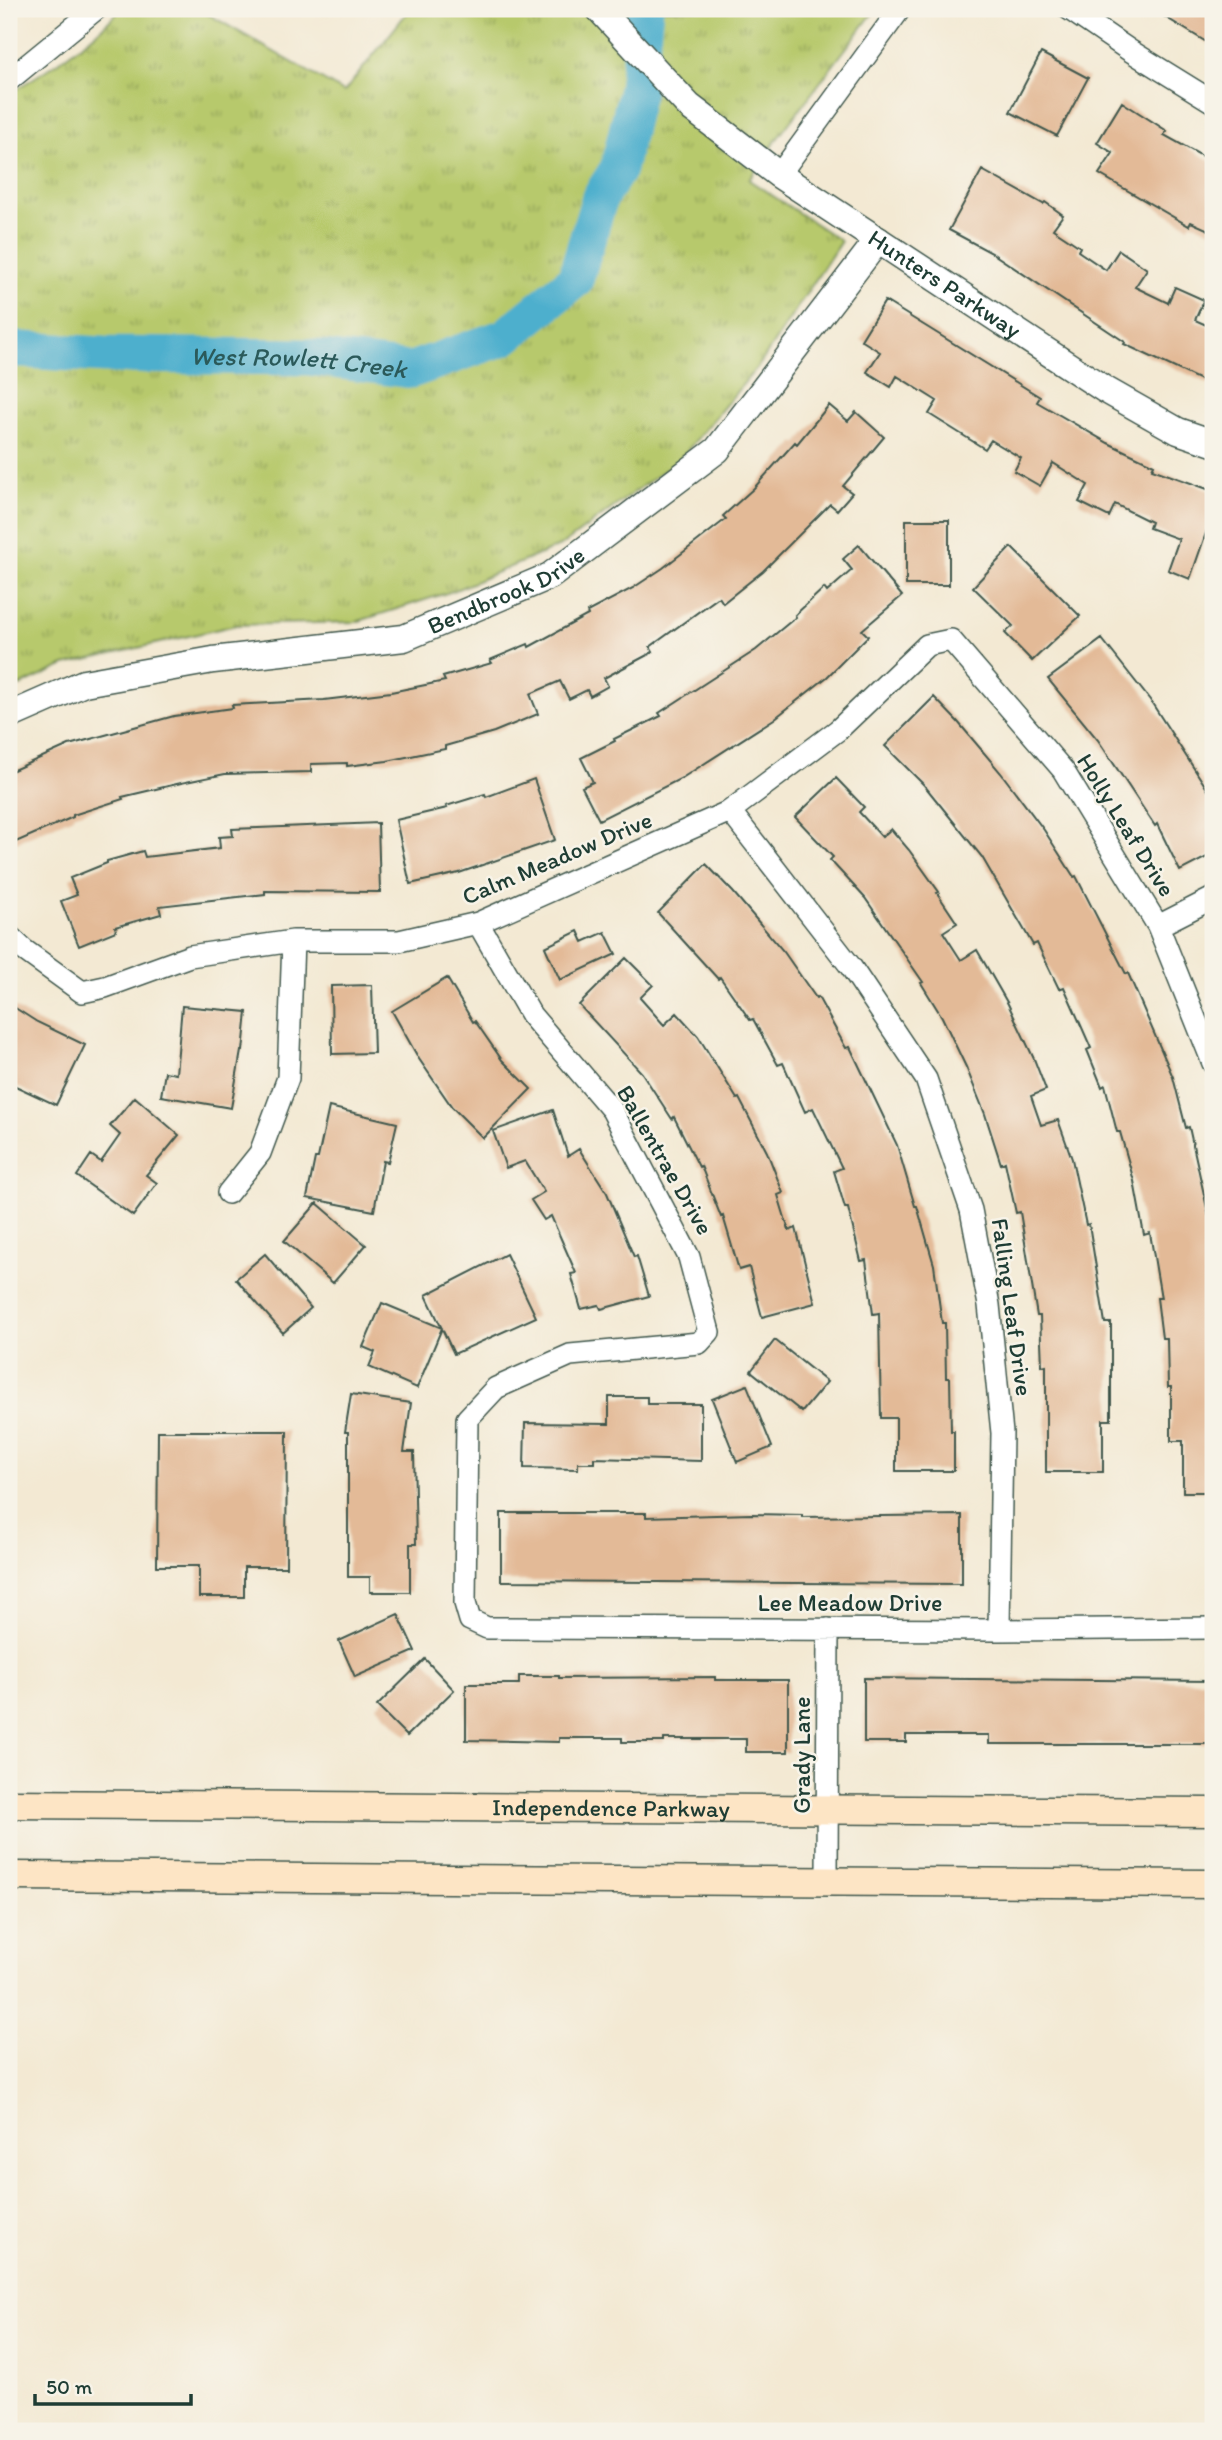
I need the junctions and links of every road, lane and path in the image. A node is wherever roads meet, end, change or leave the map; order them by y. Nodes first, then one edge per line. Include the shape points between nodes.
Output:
1 (96, 9) edge
2 (599, 9) edge
3 (900, 9) edge
4 (1069, 9) edge
5 (9, 80) edge
6 (1213, 102) edge
7 (779, 175) junction
8 (877, 240) junction
9 (1213, 443) edge
10 (951, 640) joint
11 (9, 716) edge
12 (730, 811) junction
13 (1213, 898) edge
14 (478, 923) junction
15 (1158, 926) junction
16 (9, 936) edge
17 (293, 940) junction
18 (1213, 1063) edge
19 (228, 1193) dead end
20 (487, 1628) joint
21 (1213, 1628) edge
22 (828, 1629) junction
23 (999, 1630) junction
24 (9, 1804) edge
25 (828, 1810) junction
26 (1213, 1812) edge
27 (9, 1876) edge
28 (827, 1881) junction
29 (1213, 1884) edge

1 - 5 street
2 - 7 street, Hunters Parkway via 689,106
3 - 7 street
4 - 6 street
7 - 8 street, Hunters Parkway
8 - 9 street, Hunters Parkway via 1104,389 1178,431
8 - 11 street, Bendbrook Drive via 717,450 550,576 404,638 214,660 84,683
10 - 12 street, Calm Meadow Drive via 927,645 838,730
10 - 15 street, Holly Leaf Drive via 1063,769
12 - 14 street, Calm Meadow Drive
12 - 23 street, Falling Leaf Drive via 851,967 926,1079 971,1210 989,1305 1002,1433
13 - 15 street
14 - 17 street, Calm Meadow Drive via 399,941
14 - 20 street, Ballentrae Drive via 531,1015 612,1110 689,1257 709,1332 699,1343 570,1355 496,1388 467,1419 465,1604 470,1620
15 - 18 street, Holly Leaf Drive
16 - 17 street, Calm Meadow Drive via 82,992 190,956
17 - 19 street via 288,1078 260,1153
20 - 22 street, Lee Meadow Drive
21 - 23 street, Lee Meadow Drive
22 - 23 street, Lee Meadow Drive
22 - 25 street, Grady Lane
24 - 25 main road, Independence Parkway
25 - 26 main road, Independence Parkway
25 - 28 street, Grady Lane
27 - 28 main road
28 - 29 main road

